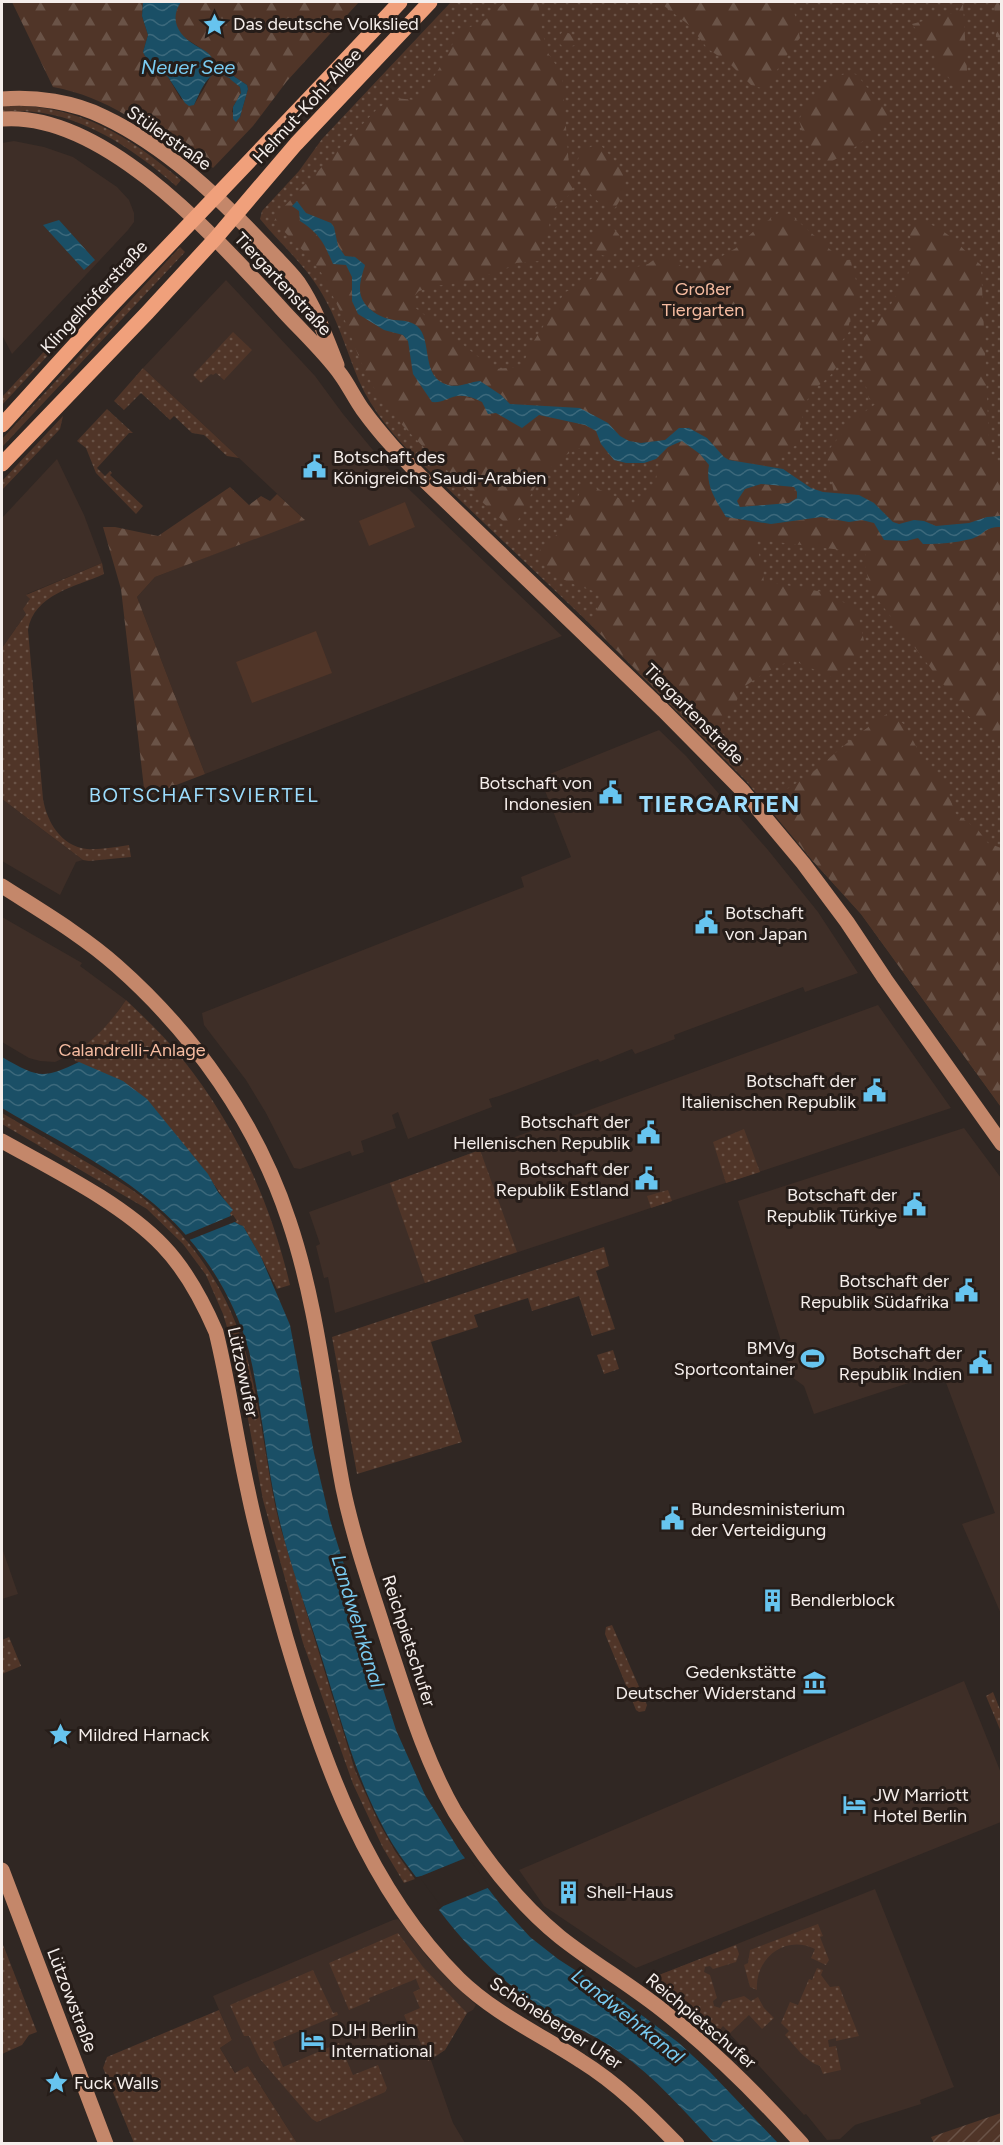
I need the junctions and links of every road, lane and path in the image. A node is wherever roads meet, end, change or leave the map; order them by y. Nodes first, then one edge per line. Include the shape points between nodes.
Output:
1 (400, 2) edge
2 (430, 2) edge
3 (2, 99) edge
4 (2, 119) edge
5 (216, 197) junction
6 (235, 215) junction
7 (195, 220) junction
8 (215, 239) junction
9 (341, 375) junction
10 (2, 425) edge
11 (2, 464) edge
12 (2, 886) edge
13 (2, 1141) edge
14 (1002, 1144) edge
15 (296, 1671) joint
16 (2, 1870) edge
17 (106, 2144) edge
18 (677, 2144) edge
19 (802, 2144) edge

1 - 5 main road, Helmut-Kohl-Allee
2 - 6 main road, Helmut-Kohl-Allee
3 - 5 main road, Stülerstraße via 49,101 103,116 138,135
4 - 7 main road via 51,125 99,145 134,167
5 - 6 main road, Stülerstraße
5 - 7 main road, Klingelhöferstraße
6 - 8 main road, Helmut-Kohl-Allee
6 - 9 main road, Tiergartenstraße via 298,282
7 - 8 main road, Tiergartenstraße
7 - 10 main road, Klingelhöferstraße
8 - 9 main road, Tiergartenstraße
8 - 11 main road
9 - 14 main road, Tiergartenstraße via 376,426 423,479 663,710 756,807 847,922
12 - 19 main road, Reichpietschufer via 115,964 179,1030 213,1072 273,1178 307,1285 344,1493 368,1578 415,1725 456,1812 493,1866 538,1918 699,2041
13 - 15 main road, Lützowufer via 83,1187 142,1227 165,1248 204,1304 216,1332 260,1541
15 - 18 main road, Schöneberger Ufer via 326,1761 367,1850 388,1889 439,1958 490,2005 608,2079
16 - 17 main road, Lützowstraße

